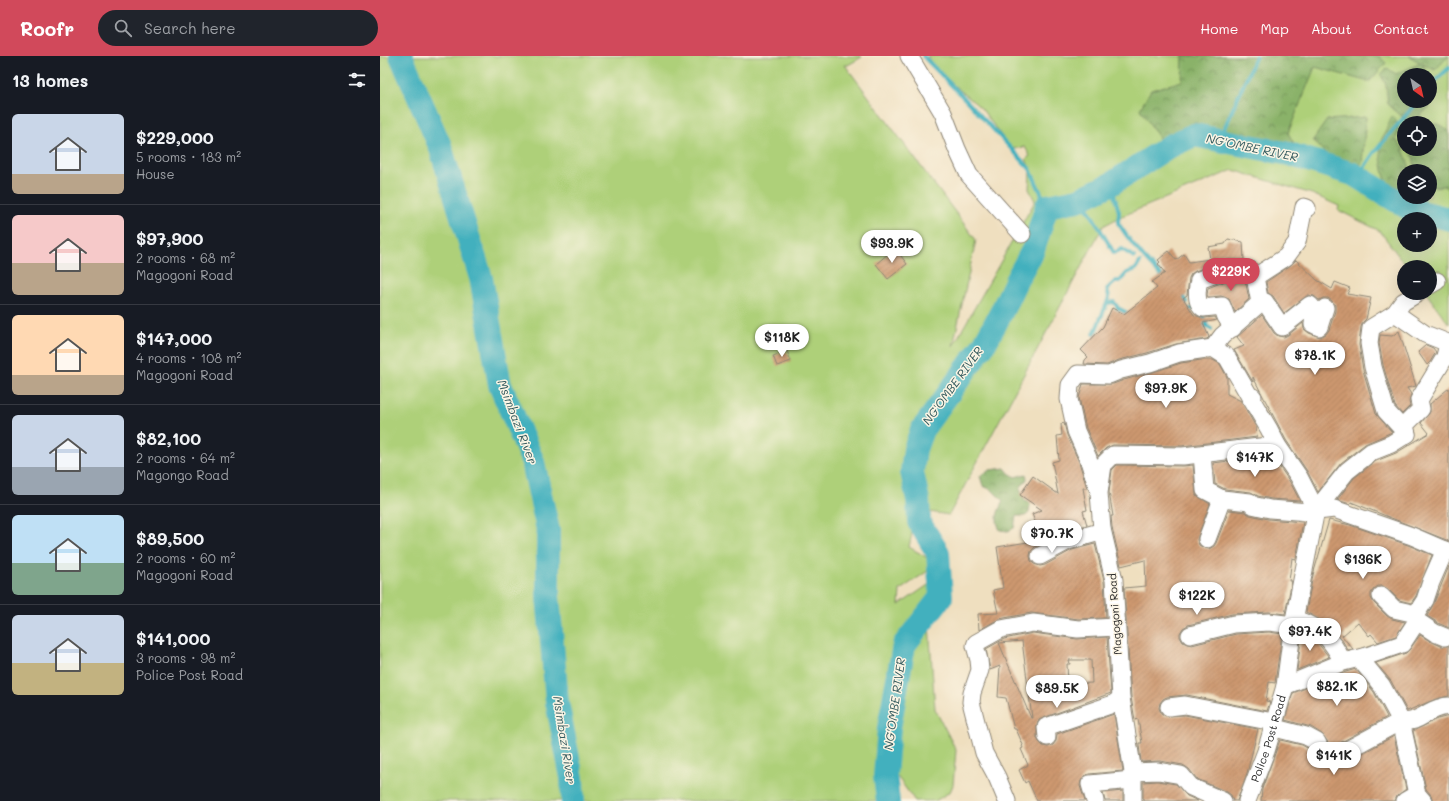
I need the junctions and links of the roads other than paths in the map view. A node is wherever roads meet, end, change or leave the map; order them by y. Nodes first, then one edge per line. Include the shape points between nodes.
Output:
1 (909, 56) edge
2 (1307, 208) dead end
3 (1022, 234) dead end
4 (1255, 277) junction
5 (1406, 300) edge
6 (1260, 303) junction
7 (1325, 308) dead end
8 (1395, 313) junction
9 (1233, 328) junction
10 (1213, 348) junction
11 (1447, 355) edge
12 (1407, 434) junction
13 (1276, 445) junction
14 (1202, 454) junction
15 (1099, 493) junction
16 (1222, 499) junction
17 (1316, 510) junction
18 (1102, 528) junction
19 (1207, 539) dead end
20 (1447, 551) edge
21 (1040, 556) dead end
22 (1381, 596) dead end
23 (1416, 617) junction
24 (1294, 622) junction
25 (1116, 628) junction
26 (1190, 635) dead end
27 (1446, 637) dead end
28 (1364, 657) junction
29 (1343, 662) junction
30 (1285, 686) junction
31 (1121, 698) junction
32 (1449, 706) edge
33 (1169, 707) dead end
34 (1400, 721) junction
35 (1273, 724) junction
36 (1046, 737) dead end
37 (1132, 776) junction
38 (1415, 799) edge
39 (1007, 801) edge
40 (1095, 801) edge
41 (1133, 801) edge
42 (1223, 801) edge
43 (1247, 801) edge

1 - 3 street via 943,113 969,175
2 - 4 street via 1304,207 1297,242 1286,257
4 - 6 street
4 - 9 street via 1250,270 1230,269 1198,280 1197,295 1200,306 1222,306
5 - 8 street
6 - 7 street via 1264,302 1282,327 1310,305 1315,311 1312,324 1319,327
6 - 9 street
8 - 11 street via 1425,334 1448,343
8 - 12 street via 1371,328 1369,343 1386,411
9 - 10 street via 1222,336
10 - 13 street via 1227,357
10 - 15 street via 1179,354 1109,375 1078,374 1070,385 1069,399 1076,431
11 - 12 street via 1420,400 1421,409 1405,425
12 - 17 street via 1370,452 1348,471
13 - 14 street, Magogoni Road
13 - 17 street via 1299,478
14 - 15 street, Magogoni Road via 1113,455 1103,465
14 - 16 street via 1205,490
15 - 18 street, Magogoni Road
16 - 17 street via 1250,502 1252,506 1270,509 1309,512
16 - 19 street
17 - 20 street via 1334,509
17 - 24 street, Police Post Road
18 - 21 street via 1096,533 1068,541
18 - 25 street, Magogoni Road via 1114,580
20 - 23 street
22 - 23 street via 1394,609
23 - 27 street via 1435,633
23 - 28 street via 1402,644
24 - 26 street via 1234,624
24 - 29 street via 1306,623 1318,630 1334,645
24 - 30 street, Police Post Road
25 - 31 street, Magogoni Road
25 - 39 street via 1078,629 1033,623 1001,629 976,643 980,670 971,702 984,753
28 - 29 street
28 - 34 street via 1364,664 1382,686
29 - 30 street
30 - 35 street, Police Post Road
31 - 36 street via 1113,704 1046,728
31 - 37 street, Magogoni Road
32 - 34 street via 1438,708 1418,719
33 - 35 street via 1186,705
34 - 35 street via 1336,756 1323,754 1317,742 1306,736 1279,729
34 - 38 street
35 - 43 street, Police Post Road via 1266,751
37 - 40 street via 1090,784
37 - 41 street, Magogoni Road
37 - 42 street via 1158,771 1182,775 1191,787

